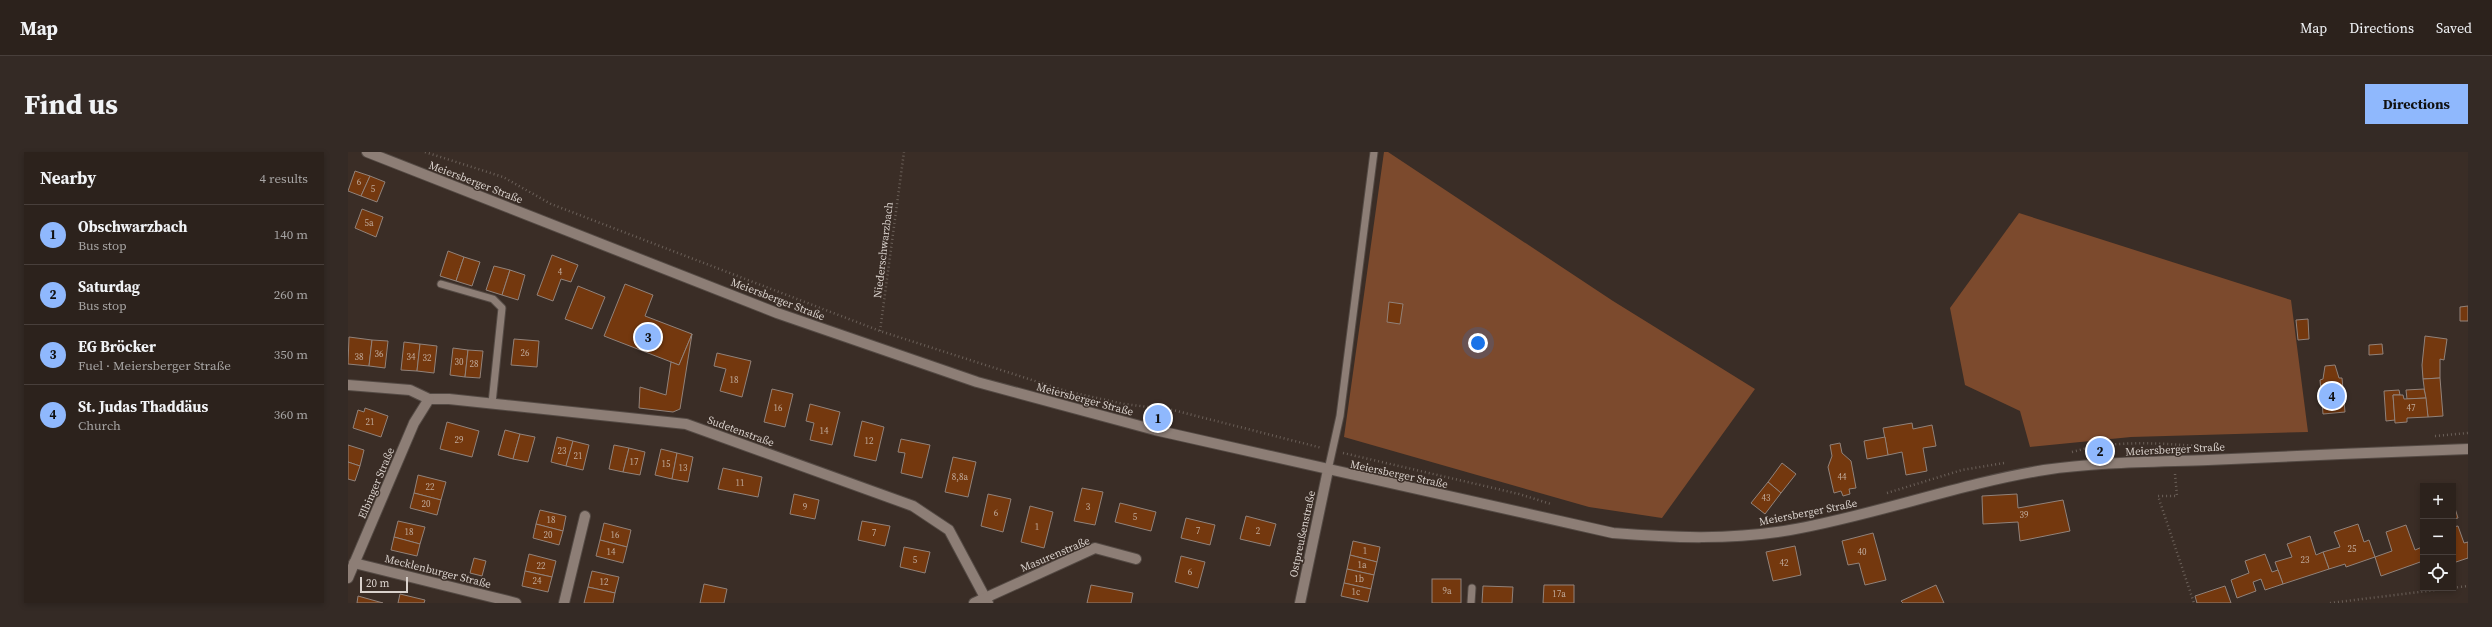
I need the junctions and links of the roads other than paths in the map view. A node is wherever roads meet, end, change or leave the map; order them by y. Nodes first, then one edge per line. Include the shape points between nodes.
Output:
1 (367, 152) edge
2 (1374, 152) edge
3 (441, 284) dead end
4 (348, 385) edge
5 (429, 399) junction
6 (492, 403) junction
7 (2468, 449) edge
8 (1328, 470) junction
9 (585, 516) dead end
10 (1136, 559) dead end
11 (354, 563) junction
12 (348, 578) edge
13 (1472, 588) dead end
14 (987, 600) edge
15 (516, 603) edge
16 (564, 603) edge
17 (974, 603) edge
18 (1300, 603) edge
19 (1471, 603) edge

1 - 8 main road, Meiersberger Straße via 777,313 977,382 1082,412
2 - 8 lane via 1340,416
3 - 6 lane via 493,299 502,308
4 - 5 main road via 410,390
5 - 6 main road, Sudetenstraße
5 - 11 main road, Elbinger Straße via 414,423
6 - 14 main road, Sudetenstraße via 686,424 914,506 949,530
7 - 8 main road, Meiersberger Straße via 2174,461 2039,471 1954,488 1825,523 1776,532 1717,538 1667,538 1613,533
8 - 18 main road, Ostpreußenstraße
9 - 16 main road
10 - 14 main road, Masurenstraße via 1095,548
11 - 12 main road, Elbinger Straße
11 - 15 main road, Mecklenburger Straße
13 - 19 lane
14 - 17 main road

